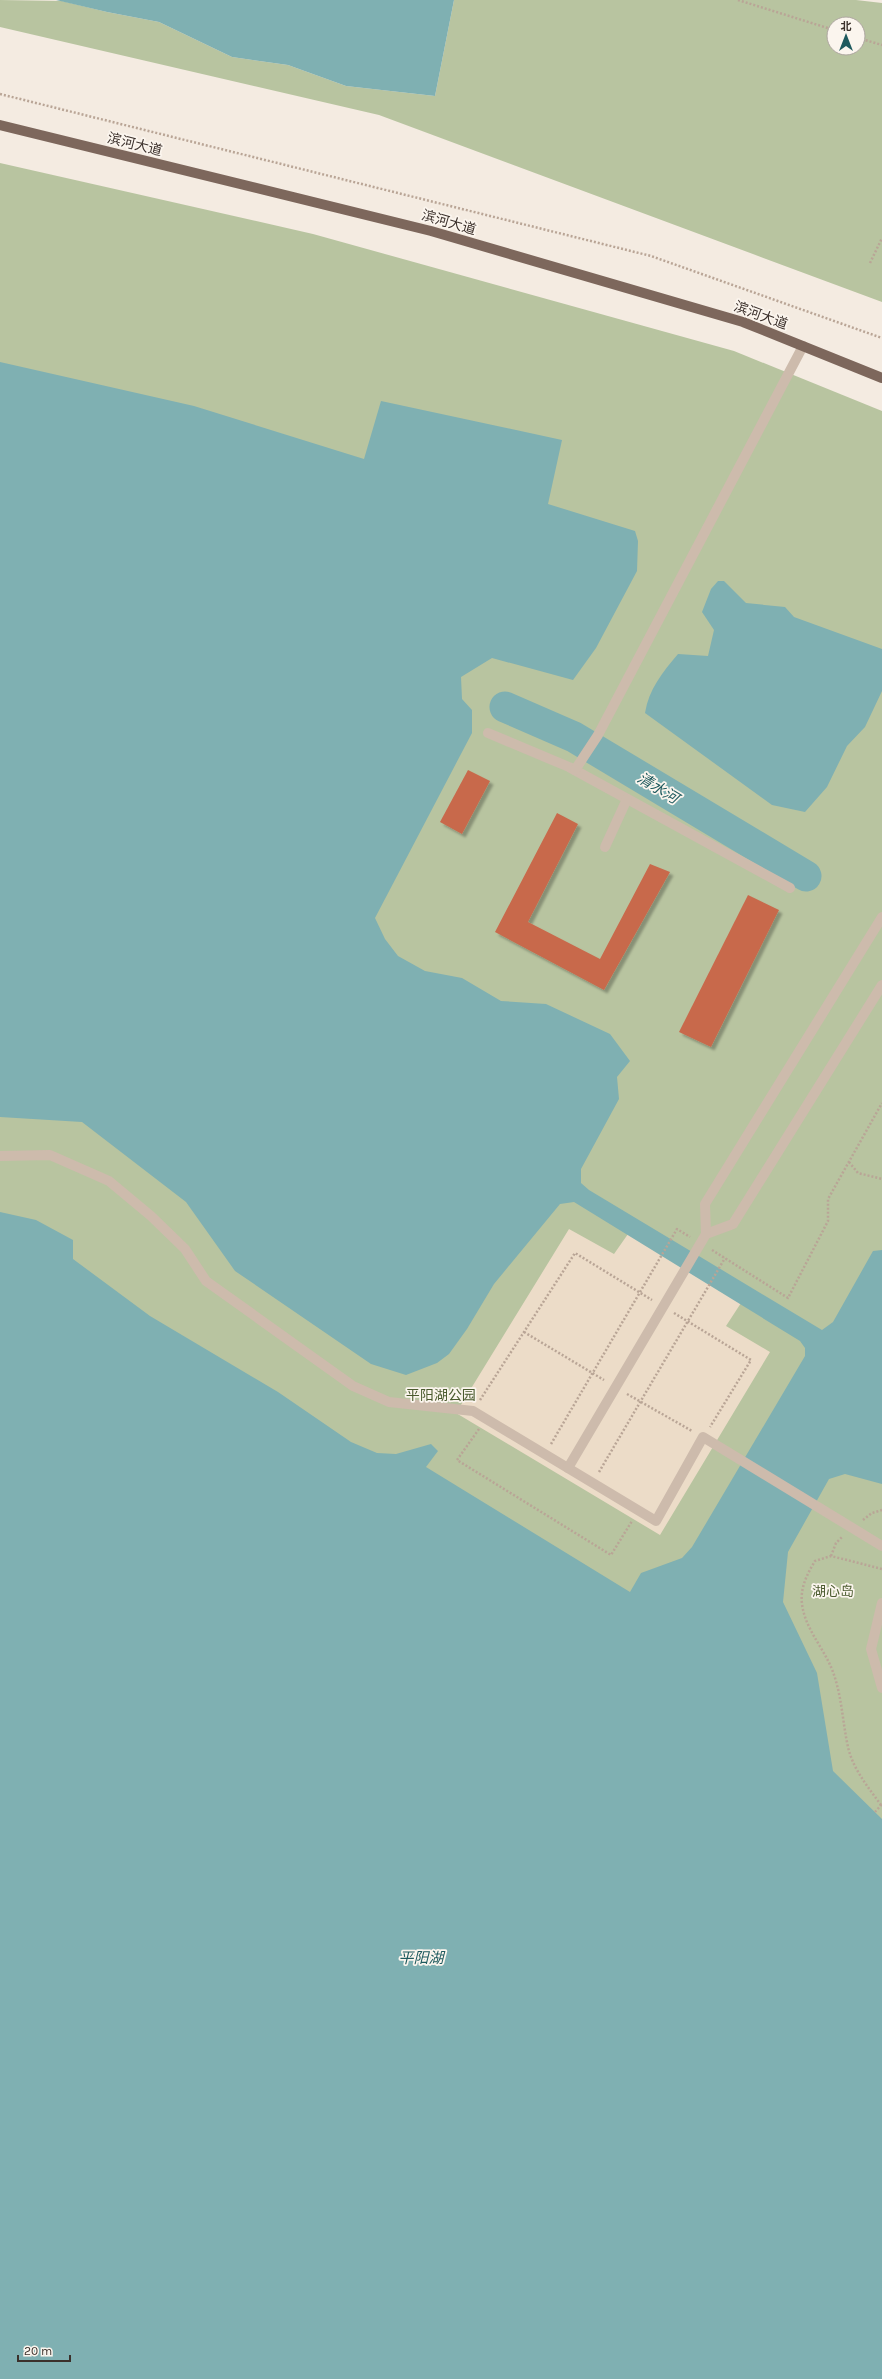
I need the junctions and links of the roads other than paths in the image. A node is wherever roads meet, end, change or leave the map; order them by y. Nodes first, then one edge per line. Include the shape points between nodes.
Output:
1 (0, 125) edge
2 (803, 346) junction
3 (882, 378) edge
4 (488, 733) dead end
5 (575, 770) junction
6 (627, 799) junction
7 (605, 847) dead end
8 (790, 888) dead end
9 (882, 917) edge
10 (882, 985) edge
11 (0, 1156) edge
12 (703, 1238) junction
13 (568, 1468) junction
14 (882, 1546) edge
15 (882, 1603) edge
16 (882, 1688) edge

1 - 2 main road, 滨河大道 via 431,231 743,322
2 - 3 main road, 滨河大道
2 - 5 street via 598,735
4 - 5 street
5 - 6 street
6 - 7 street
6 - 8 street
9 - 12 street via 705,1204
10 - 12 street via 733,1224
11 - 13 street via 50,1155 109,1181 185,1249 206,1281 352,1386 389,1402 473,1411
12 - 13 street
13 - 14 street via 656,1521 703,1437
15 - 16 street via 871,1649

